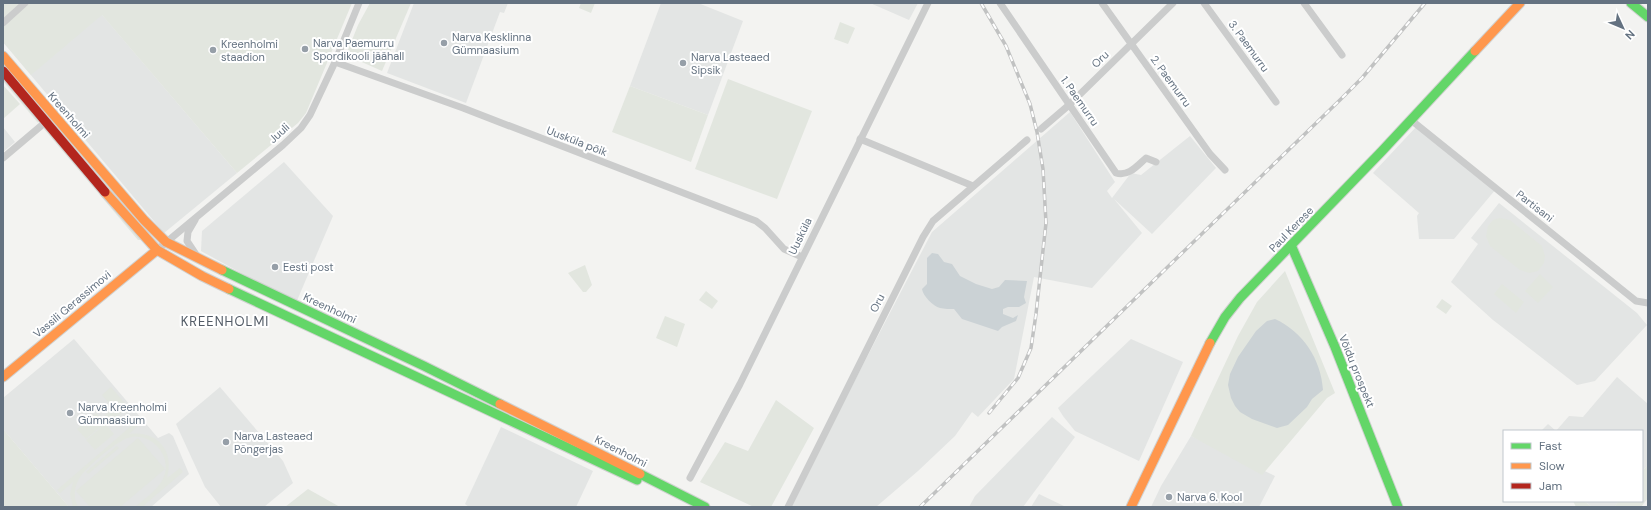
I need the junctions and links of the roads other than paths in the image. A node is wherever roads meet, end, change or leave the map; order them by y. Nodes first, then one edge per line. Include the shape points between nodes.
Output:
1 (26, 3) edge
2 (359, 3) edge
3 (928, 3) edge
4 (1000, 3) edge
5 (1102, 3) edge
6 (1173, 3) edge
7 (1204, 3) edge
8 (1304, 3) edge
9 (1520, 3) edge
10 (1631, 3) edge
11 (1648, 17) edge
12 (3, 23) edge
13 (1131, 44) junction
14 (1342, 55) dead end
15 (3, 56) edge
16 (335, 62) junction
17 (3, 71) edge
18 (1276, 102) dead end
19 (1069, 105) junction
20 (53, 116) junction
21 (1410, 120) junction
22 (46, 122) junction
23 (1041, 129) dead end
24 (860, 139) junction
25 (1027, 140) dead end
26 (3, 158) edge
27 (1156, 162) dead end
28 (1225, 170) dead end
29 (973, 186) junction
30 (197, 216) junction
31 (166, 242) junction
32 (1291, 245) junction
33 (156, 250) junction
34 (802, 257) junction
35 (200, 260) junction
36 (1648, 303) edge
37 (292, 304) junction
38 (286, 316) junction
39 (424, 366) junction
40 (3, 377) edge
41 (418, 378) junction
42 (690, 478) dead end
43 (690, 507) edge
44 (705, 507) edge
45 (788, 507) edge
46 (1131, 507) edge
47 (1398, 507) edge

1 - 12 street
2 - 16 street, Juuli
3 - 24 street, Uusküla
4 - 19 street, 1. Paemurru
5 - 13 street, 2. Paemurru
6 - 13 street, Oru
7 - 18 street, 3. Paemurru
8 - 14 street
9 - 21 main road, Paul Kerese
10 - 11 main road
13 - 19 street, Oru
13 - 28 street, 2. Paemurru via 1210,154
15 - 20 main road, Kreenholmi
16 - 30 street, Juuli via 310,115 301,128 283,146
16 - 34 street, Uusküla põik via 463,108 756,222 784,249
17 - 22 main road, Kreenholmi
19 - 23 street, Oru
19 - 27 street, 1. Paemurru via 1116,172 1122,175 1128,173 1146,158
20 - 22 street
20 - 31 main road, Kreenholmi
21 - 32 main road, Paul Kerese
21 - 36 street, Partisani via 1636,301
22 - 26 street
22 - 33 main road, Kreenholmi
24 - 29 street
24 - 34 street, Uusküla
25 - 29 street, Oru
29 - 45 street, Oru via 933,221 923,237
30 - 31 street, Juuli
30 - 35 street via 188,232 187,241
31 - 33 street, Juuli
31 - 35 main road, Kreenholmi
32 - 46 main road, Paul Kerese via 1224,317 1200,361
32 - 47 main road, Võidu prospekt via 1335,347
33 - 38 main road, Kreenholmi via 202,276
33 - 40 main road, Vassili Gerassimovi
34 - 42 street, Uusküla
35 - 37 main road, Kreenholmi
37 - 38 main road
37 - 39 main road, Kreenholmi
38 - 41 main road, Kreenholmi
39 - 41 main road
39 - 44 main road, Kreenholmi
41 - 43 main road, Kreenholmi

